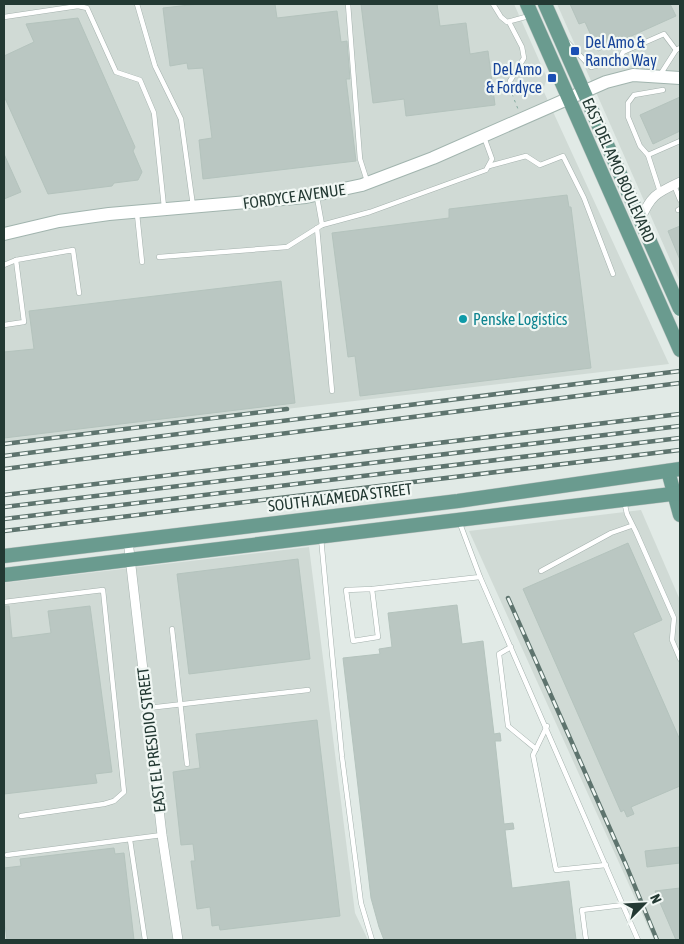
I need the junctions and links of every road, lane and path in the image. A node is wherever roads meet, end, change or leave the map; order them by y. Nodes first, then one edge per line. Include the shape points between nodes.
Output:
1 (137, 4) edge
2 (348, 4) edge
3 (493, 4) edge
4 (545, 4) edge
5 (530, 9) edge
6 (4, 17) edge
7 (509, 22) junction
8 (560, 37) junction
9 (678, 49) edge
10 (660, 76) junction
11 (680, 78) edge
12 (510, 87) joint
13 (663, 90) dead end
14 (584, 92) junction
15 (568, 98) junction
16 (522, 119) junction
17 (484, 136) junction
18 (680, 141) edge
19 (648, 154) junction
20 (489, 166) junction
21 (368, 183) junction
22 (677, 183) edge
23 (660, 192) junction
24 (316, 195) junction
25 (680, 200) edge
26 (193, 207) junction
27 (165, 210) junction
28 (136, 212) junction
29 (322, 225) junction
30 (317, 228) junction
31 (4, 234) edge
32 (159, 257) dead end
33 (16, 260) junction
34 (142, 262) dead end
35 (4, 265) edge
36 (613, 274) dead end
37 (79, 293) dead end
38 (680, 312) edge
39 (4, 325) edge
40 (680, 350) edge
41 (332, 392) dead end
42 (674, 470) edge
43 (677, 493) edge
44 (624, 499) junction
45 (458, 501) junction
46 (680, 515) edge
47 (459, 520) junction
48 (631, 526) junction
49 (321, 537) junction
50 (128, 540) junction
51 (4, 556) edge
52 (130, 560) junction
53 (541, 571) dead end
54 (4, 575) edge
55 (480, 577) junction
56 (372, 589) junction
57 (4, 602) edge
58 (172, 629) dead end
59 (512, 647) junction
60 (680, 659) edge
61 (308, 690) dead end
62 (182, 704) junction
63 (146, 708) junction
64 (547, 726) junction
65 (536, 749) junction
66 (187, 764) dead end
67 (21, 816) dead end
68 (162, 835) junction
69 (130, 840) junction
70 (8, 855) dead end
71 (606, 865) junction
72 (623, 905) junction
73 (145, 940) edge
74 (178, 940) edge
75 (372, 940) edge
76 (586, 940) edge
77 (638, 940) edge

1 - 26 lane via 155,66 181,119
2 - 21 lane via 360,158
3 - 7 lane via 501,17
4 - 8 main road, EAST DEL AMO BOULEVARD
5 - 7 lane
5 - 15 main road, EAST DEL AMO BOULEVARD
6 - 27 lane via 78,6 87,8 116,72 140,80 154,113
7 - 12 lane via 524,58 510,81
8 - 9 lane via 591,66 620,59 623,52 664,34
8 - 14 main road, EAST DEL AMO BOULEVARD
9 - 10 lane
10 - 11 street, FORDYCE AVENUE
10 - 14 street, FORDYCE AVENUE via 633,75
12 - 16 path
13 - 19 lane via 634,96 628,103 628,117 640,146
14 - 15 street, FORDYCE AVENUE
14 - 38 main road, EAST DEL AMO BOULEVARD, bridge
15 - 16 street, FORDYCE AVENUE
15 - 40 main road, EAST DEL AMO BOULEVARD
16 - 17 street, FORDYCE AVENUE
17 - 20 lane via 492,159
17 - 21 street, FORDYCE AVENUE
18 - 19 lane
19 - 23 lane
20 - 29 lane via 482,172 370,212
20 - 36 lane via 526,156 540,165 564,156
21 - 24 street, FORDYCE AVENUE
22 - 23 street
22 - 25 lane
23 - 38 street via 654,194 646,205 639,225
24 - 26 street, FORDYCE AVENUE
24 - 29 lane
26 - 27 street, FORDYCE AVENUE
27 - 28 street, FORDYCE AVENUE
28 - 31 street, FORDYCE AVENUE via 59,221
28 - 34 lane
29 - 30 lane
30 - 32 lane via 287,247
30 - 41 lane
33 - 35 lane
33 - 37 lane via 73,250
33 - 39 lane via 24,322
42 - 43 main road
42 - 45 main road, SOUTH ALAMEDA STREET
43 - 44 main road
43 - 46 main road
44 - 47 main road
44 - 48 lane
45 - 47 main road
45 - 50 main road, SOUTH ALAMEDA STREET
47 - 49 main road
47 - 55 lane
48 - 53 lane via 611,533
48 - 60 lane via 674,618 672,640
49 - 52 main road
49 - 75 lane via 360,903
50 - 51 main road, SOUTH ALAMEDA STREET
50 - 52 street, EAST EL PRESIDIO STREET
52 - 54 main road
52 - 63 street, EAST EL PRESIDIO STREET
55 - 56 lane
55 - 59 lane
56 - 56 lane via 378,637 353,641 346,590
57 - 67 lane via 103,590 124,792 114,801 104,804
58 - 62 lane
59 - 64 lane
59 - 65 lane via 499,654 508,726
61 - 62 lane
62 - 63 lane
62 - 66 lane
63 - 68 street, EAST EL PRESIDIO STREET
64 - 65 lane
64 - 71 lane
65 - 71 lane via 533,755 556,870
68 - 69 lane
68 - 74 street, EAST EL PRESIDIO STREET
69 - 70 lane
69 - 73 lane
71 - 72 lane
72 - 76 lane via 582,910
72 - 77 lane

